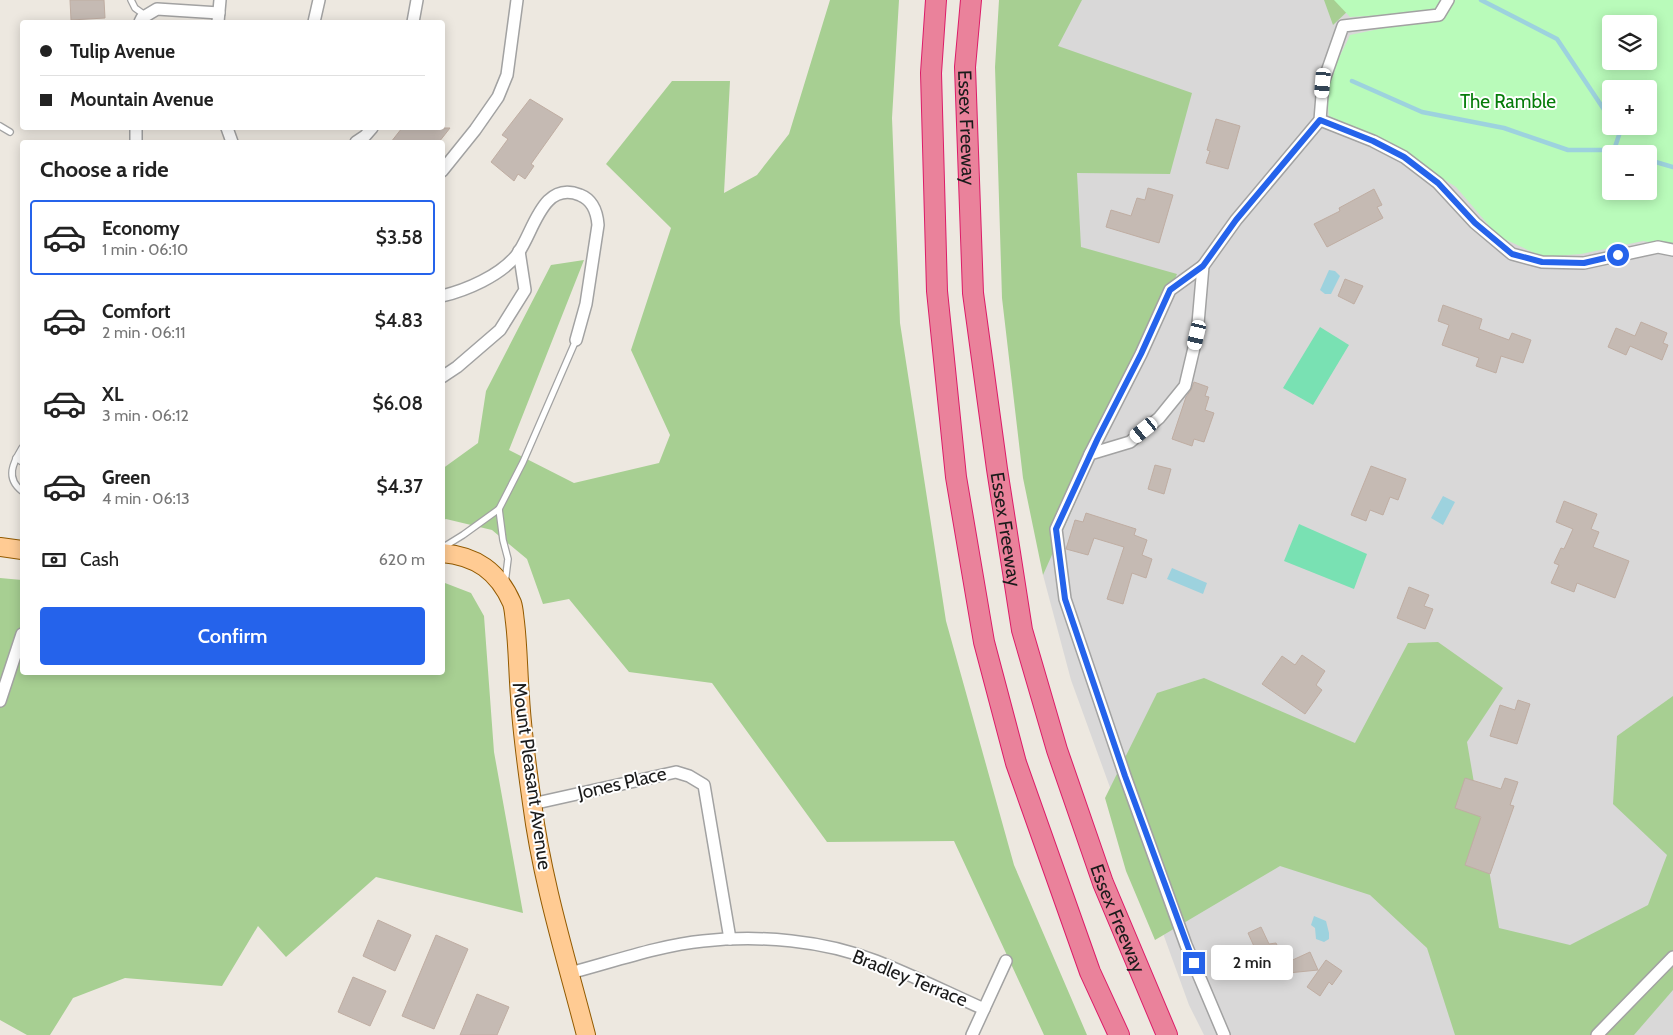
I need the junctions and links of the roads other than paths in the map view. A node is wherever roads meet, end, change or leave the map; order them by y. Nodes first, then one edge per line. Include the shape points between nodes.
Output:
1 (131, 0) edge
2 (220, 0) edge
3 (319, 0) edge
4 (418, 0) edge
5 (517, 0) edge
6 (936, 0) edge
7 (971, 0) edge
8 (1448, 0) edge
9 (219, 18) edge
10 (143, 19) edge
11 (314, 20) edge
12 (413, 20) edge
13 (1320, 120) junction
14 (0, 126) edge
15 (370, 130) edge
16 (10, 132) dead end
17 (359, 140) edge
18 (445, 167) edge
19 (1673, 250) edge
20 (519, 251) junction
21 (1203, 266) junction
22 (445, 295) edge
23 (576, 340) joint
24 (445, 375) edge
25 (20, 451) edge
26 (1090, 454) junction
27 (16, 458) junction
28 (20, 461) edge
29 (20, 489) edge
30 (499, 509) junction
31 (445, 546) edge
32 (0, 547) edge
33 (20, 550) edge
34 (445, 553) edge
35 (504, 587) junction
36 (20, 640) edge
37 (0, 701) edge
38 (532, 804) junction
39 (730, 939) junction
40 (1673, 957) edge
41 (1006, 961) dead end
42 (570, 973) junction
43 (984, 1009) junction
44 (586, 1035) edge
45 (972, 1035) edge
46 (1119, 1035) edge
47 (1167, 1035) edge
48 (1224, 1035) edge
49 (1597, 1035) edge

1 - 10 lane
2 - 9 street
3 - 11 street
4 - 12 street
5 - 18 street via 507,75 498,97
6 - 46 highway, Essex Freeway via 932,73 937,291 956,477 983,632 1016,763 1090,972
7 - 47 highway, Essex Freeway via 966,66 973,293 1022,630 1103,883
8 - 13 street via 1439,15 1343,26 1323,83
9 - 10 street via 157,9
13 - 19 street via 1404,157 1438,183 1475,223 1512,254 1542,262 1584,263 1658,246
13 - 21 street via 1236,220
14 - 16 lane
15 - 17 street
20 - 22 street via 474,286
20 - 23 street via 539,211 552,197 570,192 588,200 594,207 598,225 586,304
20 - 24 street via 526,290 500,330
21 - 26 street via 1170,290
21 - 26 street via 1197,335 1185,386 1159,418 1130,442
23 - 30 lane
25 - 27 lane
26 - 48 street via 1056,529 1065,599 1186,945
27 - 28 lane
27 - 29 lane via 11,473
30 - 31 lane
30 - 35 lane via 508,559
32 - 33 main road
34 - 35 main road, Mount Pleasant Avenue via 473,559
35 - 38 main road, Mount Pleasant Avenue via 513,605
36 - 37 street
38 - 39 street, Jones Place via 676,772 704,785
38 - 42 main road, Mount Pleasant Avenue via 545,874
39 - 42 street, Bradley Terrace via 672,946
39 - 43 street, Bradley Terrace via 796,941 835,949 874,960
40 - 49 street
41 - 43 street
42 - 44 main road, Mount Pleasant Avenue
43 - 45 street

